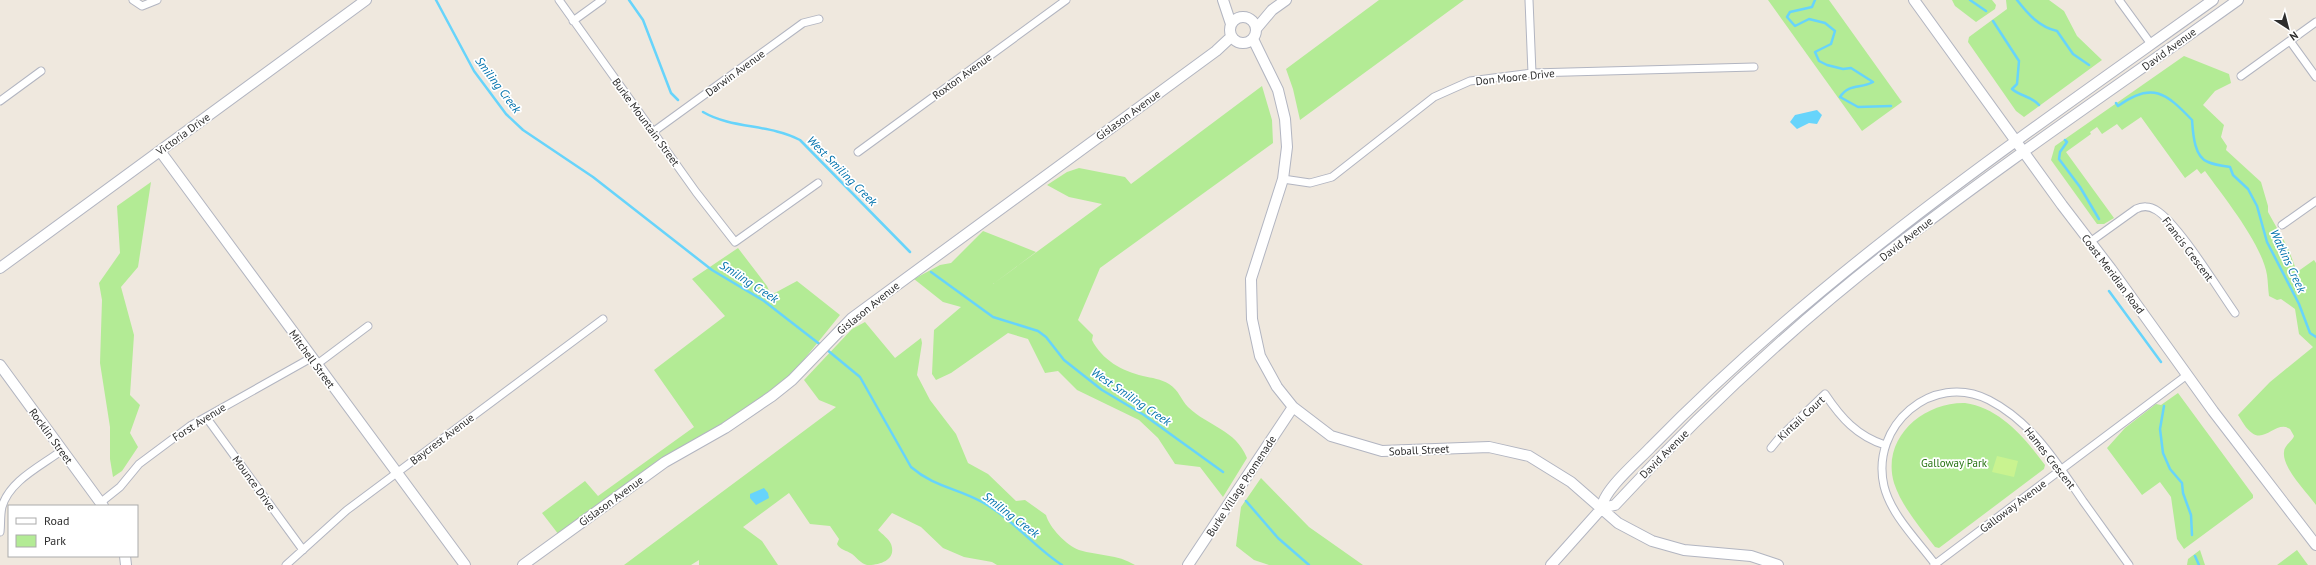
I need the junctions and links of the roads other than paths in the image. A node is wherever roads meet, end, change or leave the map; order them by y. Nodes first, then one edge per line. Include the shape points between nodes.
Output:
1 (133, 0) edge
2 (157, 0) edge
3 (366, 0) edge
4 (558, 0) edge
5 (602, 0) edge
6 (1066, 0) edge
7 (1223, 0) edge
8 (1286, 0) edge
9 (1529, 0) edge
10 (1914, 0) edge
11 (2120, 0) edge
12 (2213, 0) edge
13 (2238, 0) edge
14 (1272, 10) junction
15 (819, 19) dead end
16 (1250, 19) junction
17 (1235, 20) junction
18 (573, 21) junction
19 (2316, 22) edge
20 (1244, 38) junction
21 (2290, 41) junction
22 (2151, 44) junction
23 (1754, 67) dead end
24 (42, 71) dead end
25 (1532, 73) junction
26 (2241, 76) dead end
27 (2316, 78) edge
28 (0, 101) edge
29 (653, 132) junction
30 (2016, 141) junction
31 (160, 151) junction
32 (858, 152) dead end
33 (2024, 153) junction
34 (1283, 179) junction
35 (818, 183) dead end
36 (2316, 201) edge
37 (2282, 225) dead end
38 (2090, 242) junction
39 (0, 268) edge
40 (2235, 313) dead end
41 (603, 319) dead end
42 (368, 326) dead end
43 (314, 362) junction
44 (0, 365) edge
45 (2187, 375) junction
46 (1293, 406) junction
47 (206, 417) junction
48 (1885, 445) junction
49 (1771, 448) dead end
50 (62, 451) junction
51 (2062, 470) junction
52 (396, 472) junction
53 (101, 504) edge
54 (1602, 508) junction
55 (0, 532) edge
56 (2316, 545) edge
57 (303, 550) junction
58 (286, 565) edge
59 (465, 565) edge
60 (523, 565) edge
61 (1188, 565) edge
62 (1551, 565) edge
63 (1778, 565) edge
64 (1934, 565) edge
65 (2129, 565) edge

1 - 2 street via 142,6
3 - 31 street, Victoria Drive
4 - 18 street, Burke Mountain Street
5 - 18 street
6 - 32 street, Roxton Avenue
7 - 17 street
8 - 14 street, Gislason Avenue
9 - 25 street
10 - 30 street, Coast Meridian Road
11 - 22 street
12 - 22 street, David Avenue
13 - 33 street, David Avenue
14 - 16 street, Gislason Avenue
14 - 20 street, Gislason Avenue
15 - 29 street, Darwin Avenue via 803,23
16 - 17 street
16 - 20 street, Soball Street
17 - 20 street via 1229,31
18 - 29 street, Burke Mountain Street
19 - 21 street
20 - 34 street, Soball Street via 1261,55 1278,90 1285,119 1287,147
20 - 60 street, Gislason Avenue via 1216,51 852,318 812,360 772,396 720,431 665,462
21 - 26 street
21 - 27 street
22 - 30 street, David Avenue
23 - 25 street, Don Moore Drive
24 - 28 street
25 - 34 street, Don Moore Drive via 1488,77 1450,89 1422,106 1332,176 1310,183
29 - 35 street, Burke Mountain Street via 735,242
30 - 33 street, Coast Meridian Road
30 - 54 street, David Avenue via 1887,236 1761,342 1696,402 1604,496
31 - 39 street, Victoria Drive
31 - 43 street, Mitchell Street
33 - 38 street, Coast Meridian Road
33 - 54 street, David Avenue via 1890,251 1822,307 1733,386 1614,505
34 - 46 street, Soball Street via 1251,279 1252,319 1260,356 1277,387
36 - 37 street
38 - 40 street, Francis Crescent via 2136,209 2144,206 2153,208 2177,232
38 - 45 street, Coast Meridian Road
41 - 52 street, Baycrest Avenue
42 - 43 street, Forst Avenue
43 - 47 street, Forst Avenue
43 - 52 street, Mitchell Street
44 - 50 street, Rocklin Street
45 - 51 street, Galloway Avenue
45 - 56 street, Coast Meridian Road
46 - 54 street, Soball Street via 1331,436 1382,451 1489,447 1529,456 1571,482
46 - 61 street, Burke Village Promenade
47 - 53 street, Forst Avenue via 139,464 120,488
47 - 57 street, Mounce Drive
48 - 49 street, Kintail Court via 1854,430 1840,416 1825,394
48 - 51 street, Hames Crescent via 1897,422 1916,404 1940,395 1977,395 2022,422
48 - 64 street, Hames Crescent via 1881,469 1888,498
50 - 53 street, Rocklin Street
50 - 55 street via 14,486 7,495 2,508
51 - 64 street, Galloway Avenue
51 - 65 street, Hames Crescent
52 - 57 street, Baycrest Avenue via 347,510
52 - 59 street, Mitchell Street
54 - 62 street, David Avenue
54 - 63 street, Soball Street via 1631,531 1662,545 1684,550 1750,556
57 - 58 street, Baycrest Avenue

